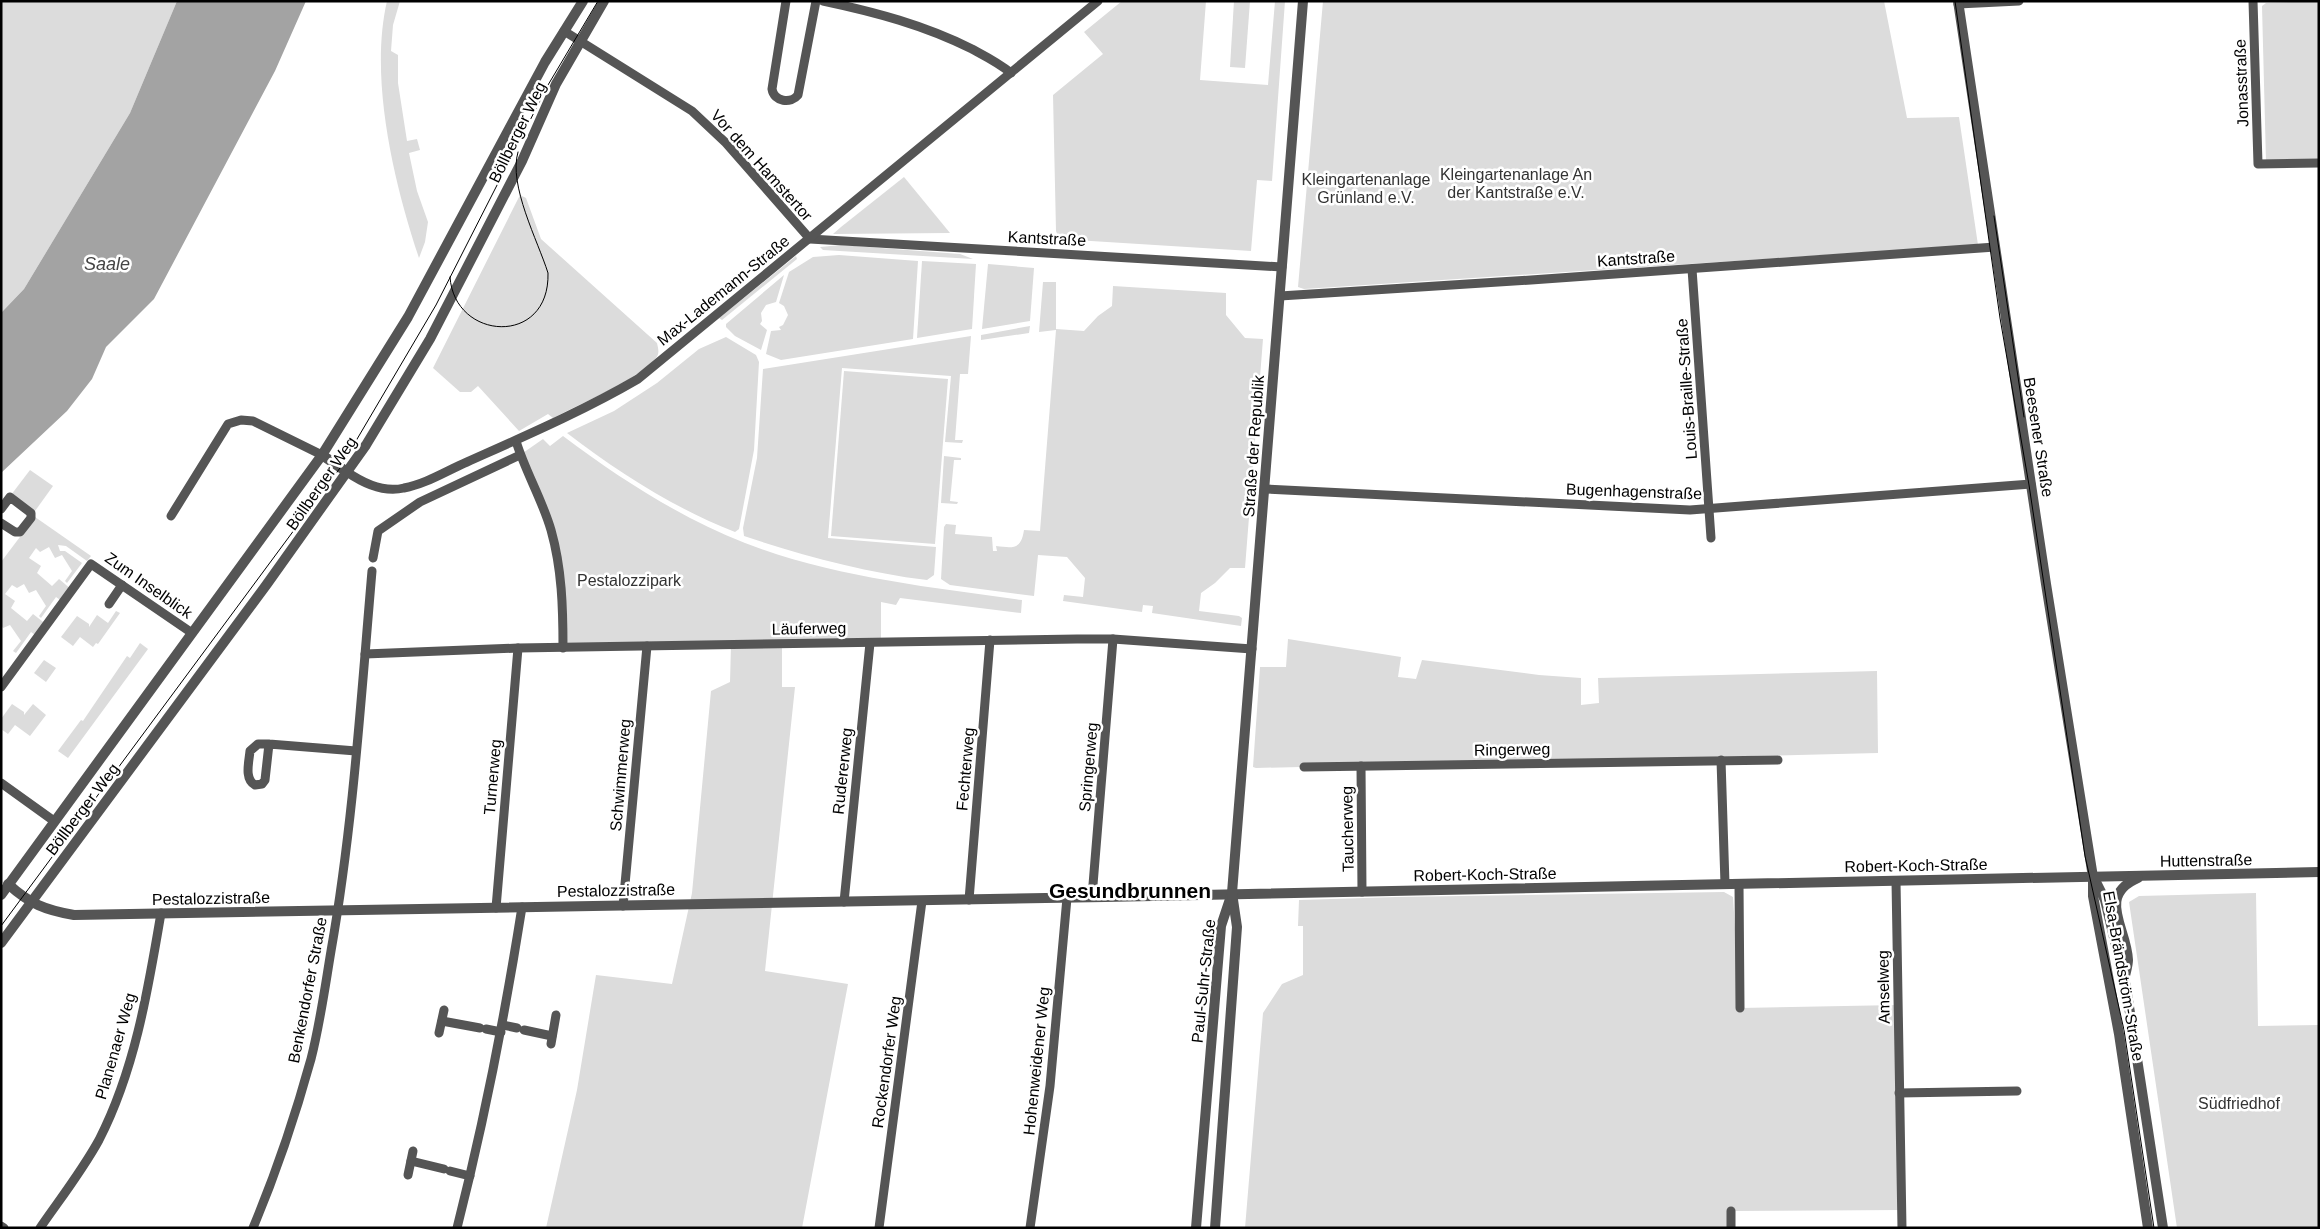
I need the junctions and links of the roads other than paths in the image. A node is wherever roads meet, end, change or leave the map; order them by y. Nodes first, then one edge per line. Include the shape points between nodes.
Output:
1 (582, 1) edge
2 (604, 1) edge
3 (786, 1) edge
4 (816, 1) edge
5 (823, 1) edge
6 (1098, 1) edge
7 (1303, 1) edge
8 (2019, 1) edge
9 (2253, 1) edge
10 (1958, 2) edge
11 (564, 32) junction
12 (580, 42) junction
13 (1011, 73) junction
14 (2319, 163) edge
15 (810, 239) junction
16 (1995, 247) junction
17 (1282, 268) junction
18 (1692, 269) junction
19 (1280, 296) junction
20 (516, 441) junction
21 (322, 455) junction
22 (520, 455) junction
23 (347, 472) junction
24 (2031, 484) junction
25 (1265, 489) junction
26 (1709, 508) junction
27 (1, 509) edge
28 (171, 516) dead end
29 (1, 523) edge
30 (1711, 538) dead end
31 (372, 558) dead end
32 (372, 571) dead end
33 (122, 585) junction
34 (109, 604) dead end
35 (192, 633) junction
36 (1113, 639) junction
37 (990, 640) junction
38 (870, 642) junction
39 (647, 646) junction
40 (518, 648) junction
41 (563, 648) junction
42 (1252, 649) junction
43 (365, 654) junction
44 (1, 687) edge
45 (268, 744) dead end
46 (356, 751) junction
47 (1721, 760) junction
48 (1778, 760) dead end
49 (1361, 766) junction
50 (1304, 767) dead end
51 (1, 783) edge
52 (54, 821) junction
53 (2319, 872) edge
54 (2144, 876) junction
55 (2093, 877) junction
56 (1896, 881) junction
57 (8, 884) junction
58 (1725, 884) junction
59 (1739, 884) junction
60 (1362, 892) junction
61 (1232, 893) junction
62 (1, 895) edge
63 (1092, 897) junction
64 (1067, 898) junction
65 (922, 900) junction
66 (969, 900) junction
67 (844, 902) junction
68 (31, 903) junction
69 (623, 906) junction
70 (522, 907) junction
71 (496, 908) junction
72 (338, 910) junction
73 (161, 914) junction
74 (1, 943) edge
75 (2124, 982) junction
76 (1740, 1008) dead end
77 (444, 1010) dead end
78 (556, 1015) dead end
79 (442, 1021) junction
80 (502, 1029) junction
81 (439, 1033) dead end
82 (2017, 1091) dead end
83 (1900, 1093) junction
84 (413, 1151) dead end
85 (411, 1161) junction
86 (408, 1175) dead end
87 (470, 1176) junction
88 (1731, 1211) dead end
89 (40, 1228) edge
90 (253, 1228) edge
91 (457, 1228) edge
92 (879, 1228) edge
93 (1030, 1228) edge
94 (1196, 1228) edge
95 (1215, 1228) edge
96 (1731, 1228) edge
97 (1902, 1228) edge
98 (2148, 1228) edge
99 (2163, 1228) edge

1 - 11 street, Böllberger Weg
2 - 12 street, Böllberger Weg
3 - 4 street via 772,89 777,99 790,101 798,95
5 - 13 street via 868,10 925,28 976,51
6 - 13 street, Max-Lademann-Straße
7 - 17 street, Straße der Republik
8 - 10 street
9 - 14 street, Jonasstraße via 2258,164
10 - 16 street, Beesener Straße
11 - 12 street, Vor dem Hamstertor
11 - 21 street, Böllberger Weg via 408,317
12 - 15 street, Vor dem Hamstertor via 692,111 726,143
12 - 23 street, Böllberger Weg via 430,339
13 - 15 street, Max-Lademann-Straße
15 - 17 street, Kantstraße
15 - 20 street, Max-Lademann-Straße via 638,378
16 - 18 street, Kantstraße
16 - 24 street, Beesener Straße
17 - 19 street, Straße der Republik
18 - 19 street, Kantstraße
18 - 26 street, Louis-Braille-Straße
19 - 25 street, Straße der Republik
20 - 22 street
20 - 23 street, Max-Lademann-Straße via 403,489 384,489 367,484
21 - 23 street, Max-Lademann-Straße
21 - 28 street via 253,422 241,420 228,424
21 - 35 street, Böllberger Weg
22 - 31 street via 420,502 378,531
22 - 41 street via 538,495 556,550 563,600
23 - 68 street, Böllberger Weg
24 - 26 street, Bugenhagenstraße
24 - 55 street, Beesener Straße
25 - 26 street, Bugenhagenstraße
25 - 42 street, Straße der Republik
26 - 30 street, Louis-Braille-Straße
27 - 29 street via 10,497 31,513 31,518 20,532
32 - 43 street, Benkendorfer Straße
33 - 34 street
33 - 35 street, Zum Inselblick
33 - 44 street, Zum Inselblick via 91,564
35 - 52 street, Böllberger Weg
36 - 37 street, Läuferweg
36 - 42 street, Läuferweg
36 - 63 street, Springerweg
37 - 38 street, Läuferweg
37 - 66 street, Fechterweg
38 - 39 street, Läuferweg
38 - 67 street, Rudererweg
39 - 41 street, Läuferweg
39 - 69 street, Schwimmerweg
40 - 41 street, Läuferweg
40 - 43 street, Läuferweg
40 - 71 street, Turnerweg
42 - 61 street, Straße der Republik
43 - 46 street, Benkendorfer Straße
45 - 46 street
46 - 72 street, Benkendorfer Straße
47 - 48 street, Ringerweg
47 - 49 street, Ringerweg
47 - 58 street
49 - 50 street, Ringerweg
49 - 60 street, Taucherweg
51 - 52 street
52 - 57 street, Böllberger Weg
53 - 54 street, Huttenstraße
54 - 55 street, Huttenstraße
54 - 75 street via 2121,888 2116,901 2128,960
55 - 56 street, Robert-Koch-Straße
55 - 75 street, Elsa-Brändström-Straße via 2105,900
55 - 98 street, Elsa-Brändström-Straße via 2093,896 2119,1034
56 - 59 street, Robert-Koch-Straße
56 - 83 street, Amselweg
57 - 62 street, Böllberger Weg
57 - 68 street, Pestalozzistraße
58 - 59 street, Robert-Koch-Straße
58 - 60 street, Robert-Koch-Straße
59 - 76 street
60 - 61 street, Robert-Koch-Straße
61 - 63 street, Pestalozzistraße
61 - 94 street, Paul-Suhr-Straße via 1221,926
61 - 95 street, Paul-Suhr-Straße via 1237,927
63 - 64 street, Pestalozzistraße
64 - 66 street, Pestalozzistraße
64 - 93 street, Hohenweidener Weg via 1050,1086
65 - 66 street, Pestalozzistraße
65 - 67 street, Pestalozzistraße
65 - 92 street, Rockendorfer Weg
67 - 69 street, Pestalozzistraße
68 - 73 street, Pestalozzistraße via 49,911 74,915
68 - 74 street, Böllberger Weg
69 - 70 street, Pestalozzistraße
70 - 71 street, Pestalozzistraße
70 - 80 street
71 - 72 street, Pestalozzistraße
72 - 73 street, Pestalozzistraße
72 - 90 street, Benkendorfer Straße via 311,1058 281,1158
73 - 89 street, Planenaer Weg via 138,1030 117,1101 85,1164
75 - 99 street, Elsa-Brändström-Straße
77 - 79 street
78 - 80 street via 552,1040 520,1029
79 - 80 street via 483,1029
79 - 81 street
80 - 87 street
82 - 83 street
83 - 97 street, Amselweg
84 - 85 street
85 - 86 street
85 - 87 street
87 - 91 street
88 - 96 street

